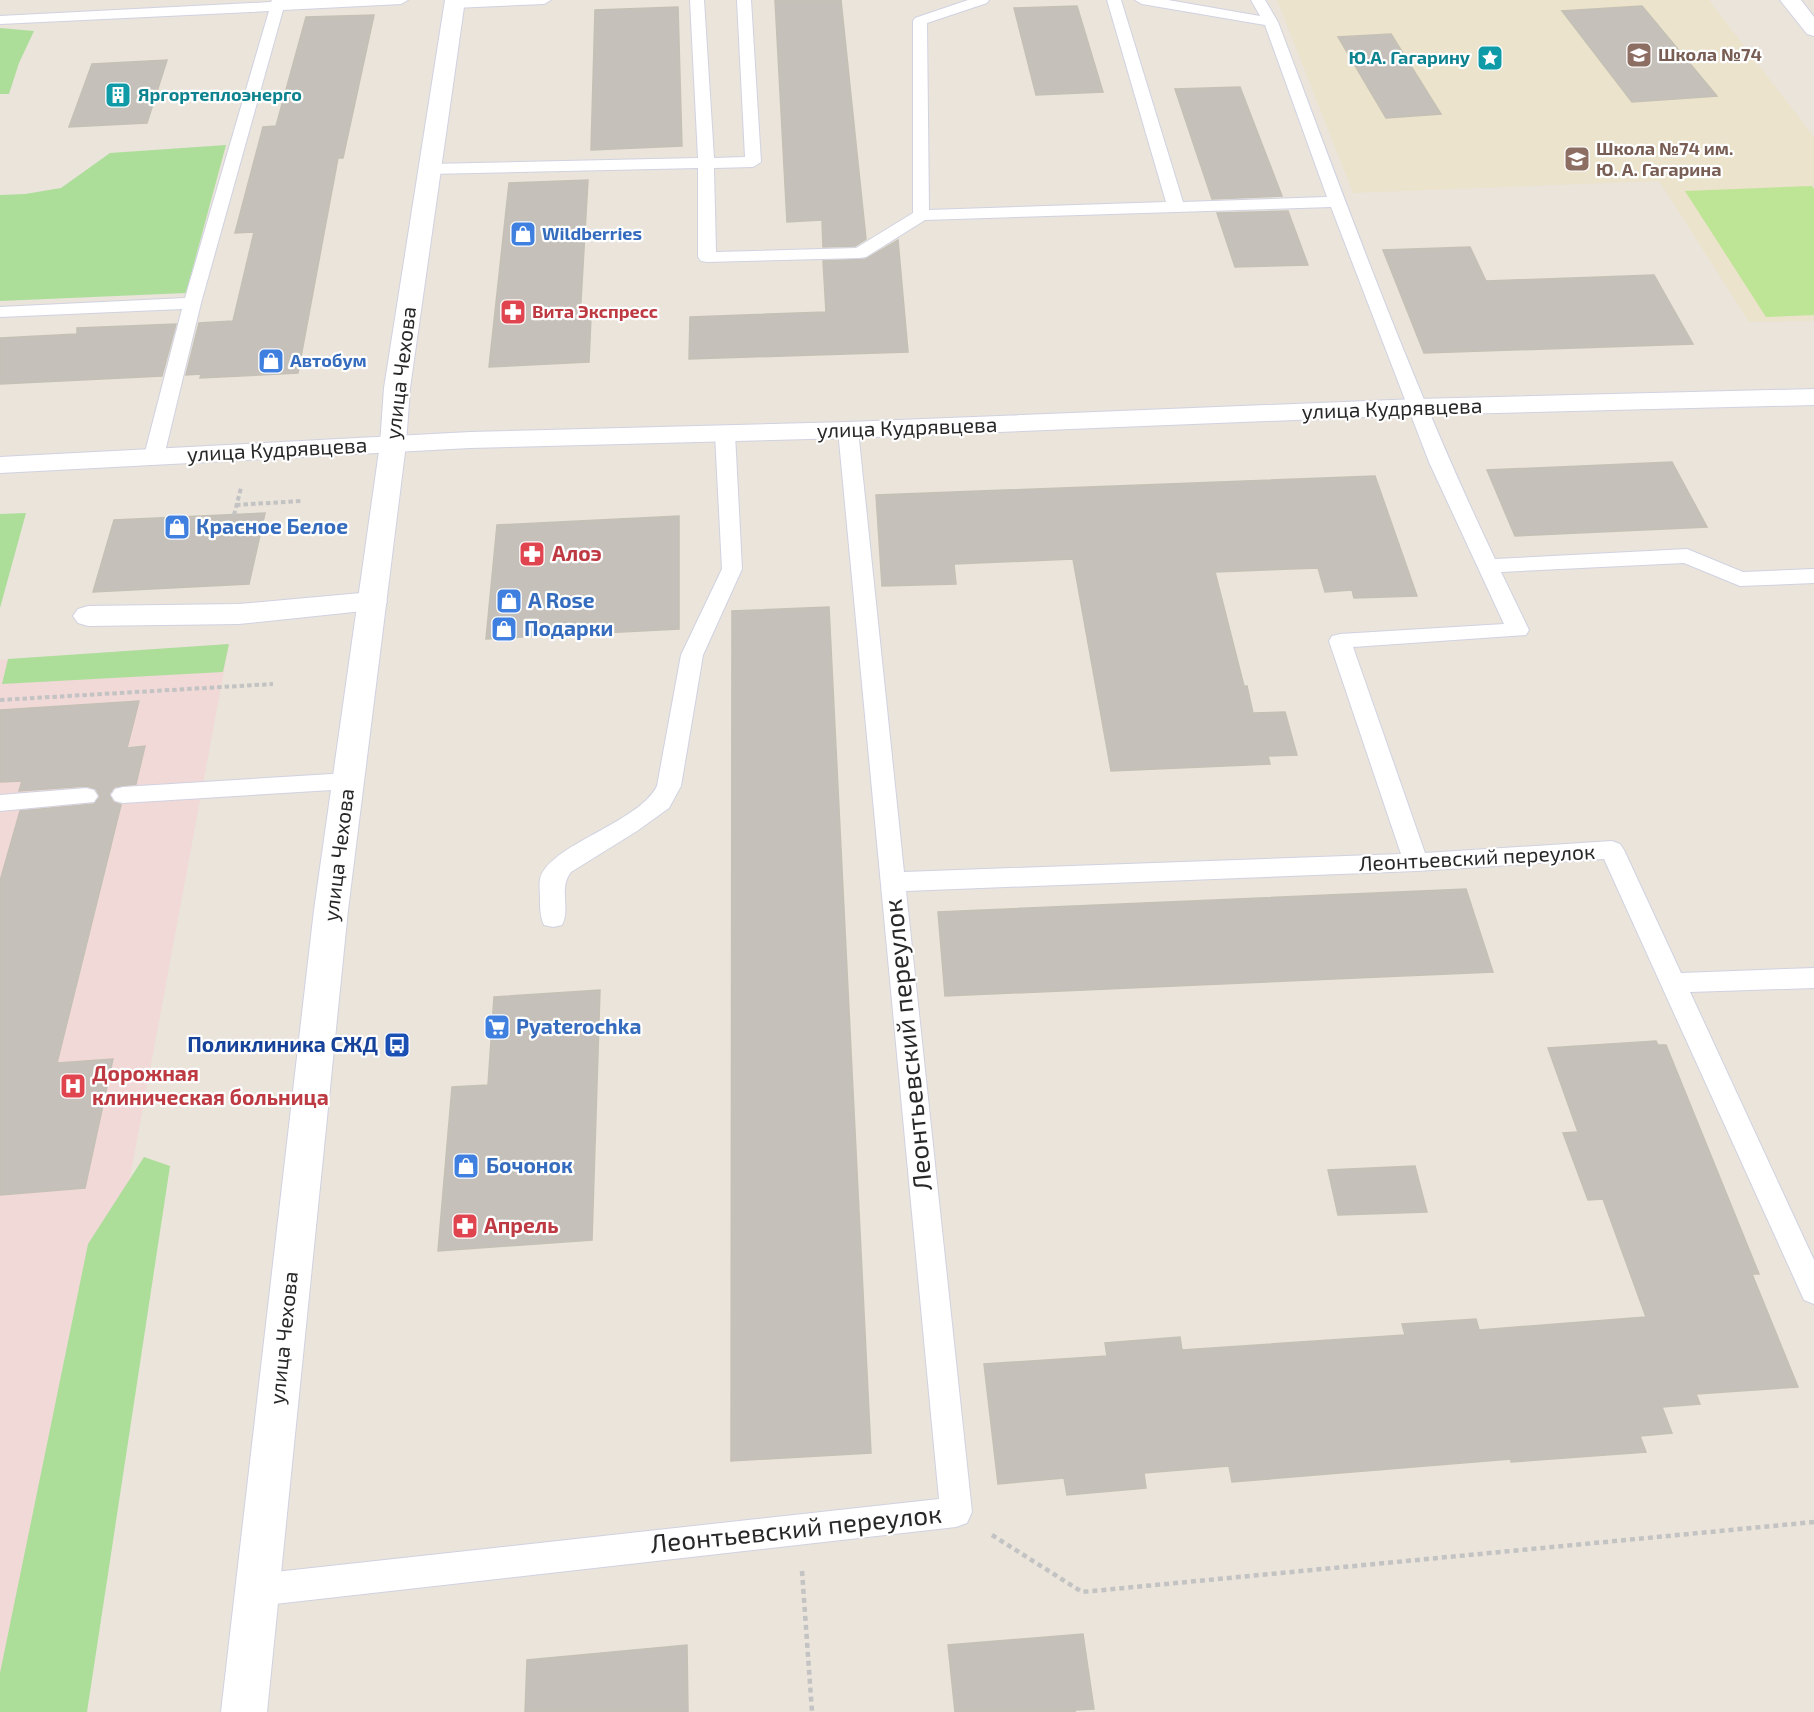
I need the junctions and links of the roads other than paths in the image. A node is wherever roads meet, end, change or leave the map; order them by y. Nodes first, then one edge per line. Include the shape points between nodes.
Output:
1 (401, 0) edge
2 (544, 0) edge
3 (697, 0) edge
4 (744, 0) edge
5 (982, 0) edge
6 (1114, 0) edge
7 (1142, 0) edge
8 (1258, 0) edge
9 (1790, 0) edge
10 (454, 2) edge
11 (278, 3) edge
12 (0, 20) edge
13 (1271, 22) junction
14 (1814, 30) edge
15 (706, 163) junction
16 (429, 169) junction
17 (1337, 202) junction
18 (1176, 207) junction
19 (921, 215) junction
20 (192, 303) junction
21 (0, 312) edge
22 (1814, 397) edge
23 (1417, 407) junction
24 (848, 430) junction
25 (725, 434) junction
26 (393, 444) junction
27 (154, 456) junction
28 (0, 465) edge
29 (1488, 566) junction
30 (1814, 576) edge
31 (372, 602) junction
32 (88, 616) dead end
33 (348, 781) junction
34 (123, 795) dead end
35 (86, 796) dead end
36 (0, 803) edge
37 (1416, 862) junction
38 (892, 882) junction
39 (554, 918) dead end
40 (1814, 978) edge
41 (1673, 983) junction
42 (1814, 1291) edge
43 (257, 1590) junction
44 (244, 1712) edge

1 - 11 lane
2 - 10 lane
3 - 15 lane
4 - 15 lane via 753,162
5 - 19 lane via 920,21
6 - 18 lane
7 - 13 lane
8 - 13 lane
9 - 14 street
10 - 16 street, улица Чехова
11 - 12 lane
11 - 20 lane
13 - 17 lane
15 - 16 lane
15 - 19 lane via 707,257 860,253
16 - 26 street, улица Чехова via 397,388
17 - 18 lane
17 - 23 lane
18 - 19 lane
20 - 21 lane
20 - 27 lane
22 - 23 street, улица Кудрявцева
23 - 24 street, улица Кудрявцева
23 - 29 lane
24 - 25 street, улица Кудрявцева
24 - 38 lane, Леонтьевский переулок
25 - 26 street, улица Кудрявцева
25 - 39 lane via 732,569 692,655 669,786 661,802 562,866 552,879
26 - 27 street, улица Кудрявцева
26 - 31 street, улица Чехова
27 - 28 street, улица Кудрявцева
29 - 30 lane via 1687,556 1740,579
29 - 37 lane via 1518,630 1340,641
31 - 32 street via 239,614
31 - 33 street, улица Чехова
33 - 34 lane
33 - 43 street, улица Чехова
35 - 36 lane
37 - 38 lane, Леонтьевский переулок
37 - 41 lane, Леонтьевский переулок via 1612,850
38 - 43 lane, Леонтьевский переулок via 956,1512
40 - 41 lane
41 - 42 lane, Леонтьевский переулок
43 - 44 street, улица Чехова

